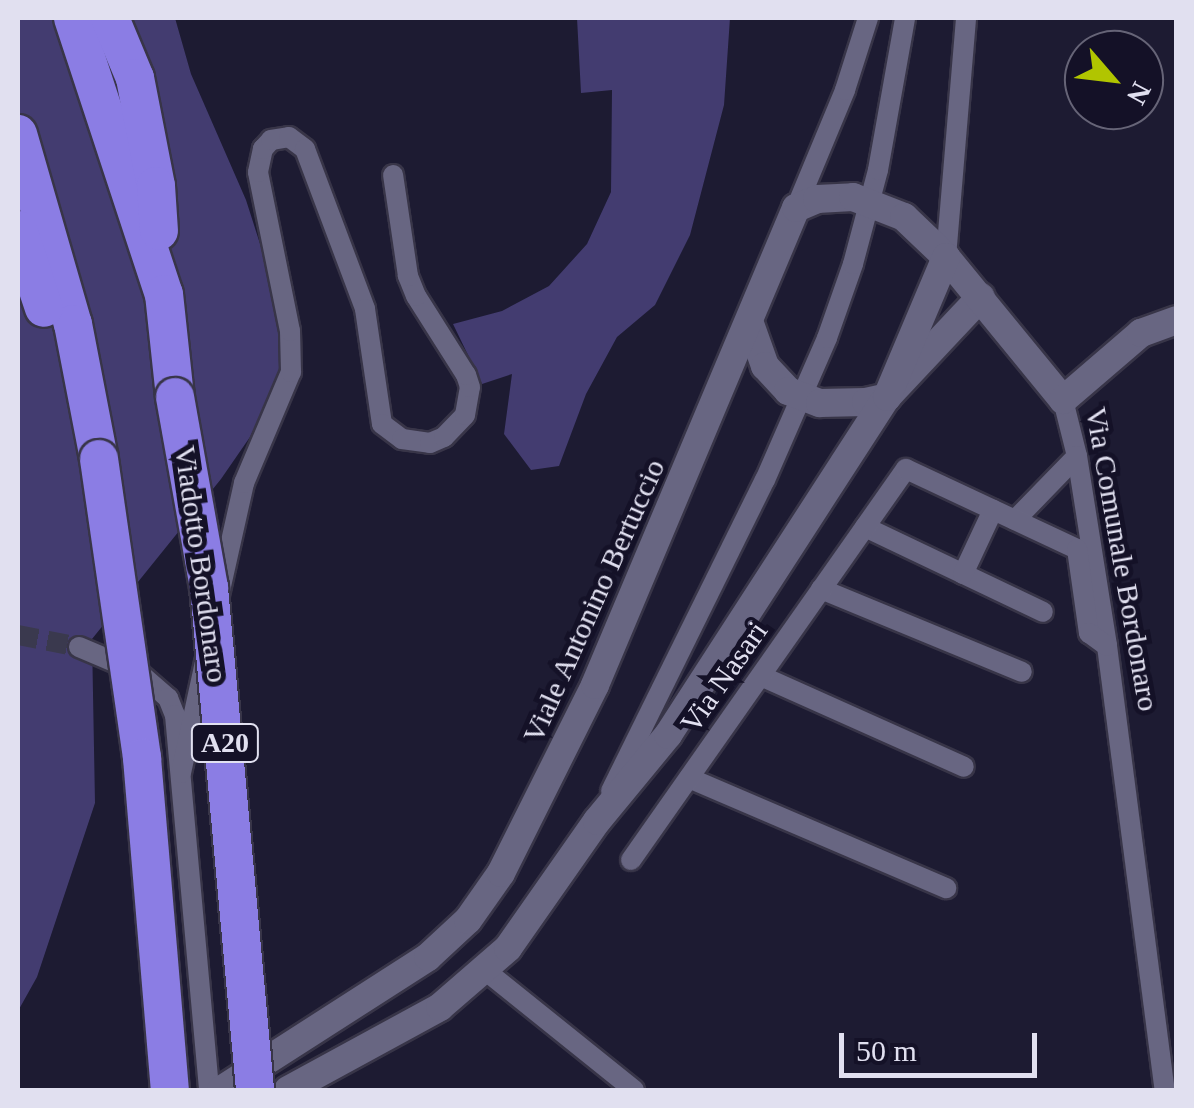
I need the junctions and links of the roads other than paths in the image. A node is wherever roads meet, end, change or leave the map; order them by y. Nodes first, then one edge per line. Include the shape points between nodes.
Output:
1 (73, 18) edge
2 (110, 18) edge
3 (868, 18) edge
4 (905, 18) edge
5 (966, 18) edge
6 (18, 134) edge
7 (393, 175) dead end
8 (870, 201) junction
9 (796, 208) junction
10 (18, 230) edge
11 (946, 256) junction
12 (164, 294) junction
13 (980, 297) junction
14 (1176, 320) edge
15 (749, 321) junction
16 (887, 397) junction
17 (801, 398) junction
18 (1063, 400) junction
19 (1077, 456) junction
20 (99, 459) junction
21 (993, 510) junction
22 (1015, 520) junction
23 (865, 527) junction
24 (963, 574) junction
25 (821, 589) junction
26 (1043, 612) dead end
27 (1108, 646) junction
28 (79, 647) tunnel mouth
29 (1022, 672) dead end
30 (760, 676) junction
31 (964, 767) dead end
32 (181, 772) junction
33 (689, 778) junction
34 (596, 821) junction
35 (631, 860) dead end
36 (946, 888) dead end
37 (486, 971) junction
38 (170, 1090) edge
39 (209, 1090) edge
40 (221, 1090) edge
41 (255, 1090) edge
42 (288, 1090) edge
43 (634, 1090) edge
44 (1165, 1090) edge

1 - 12 highway, A20
2 - 12 highway via 135,78 156,186
3 - 9 street, Viale Antonino Bertuccio
4 - 8 street
5 - 11 street
6 - 20 highway via 73,324
7 - 32 street via 408,276 466,375 464,415 430,443 402,439 382,424 366,309 305,150 289,137 270,140 258,172 290,330 291,372 244,483
8 - 9 street via 837,197
8 - 11 street, Via Comunale Bordonaro via 904,217
8 - 17 street
9 - 15 street, Viale Antonino Bertuccio
10 - 20 highway
11 - 13 street, Via Comunale Bordonaro
11 - 16 street
12 - 41 highway, Viadotto Bordonaro / A20, bridge via 209,588
13 - 16 street
13 - 18 street, Via Comunale Bordonaro
14 - 18 street via 1141,333
15 - 17 street via 765,366
15 - 40 street, Viale Antonino Bertuccio via 595,685 501,873 468,920 428,957
16 - 17 street via 846,404
16 - 34 street via 668,736
17 - 34 street
18 - 19 street, Via Comunale Bordonaro
19 - 22 street
19 - 27 street, Via Comunale Bordonaro
20 - 38 highway, bridge via 142,758
21 - 22 street, Via Nasari
21 - 23 street, Via Nasari via 906,468
21 - 24 street
22 - 27 street, Via Nasari via 1077,549 1089,633
23 - 24 street
23 - 25 street, Via Nasari
24 - 26 street
25 - 29 street
25 - 30 street, Via Nasari
27 - 44 street, Via Comunale Bordonaro
28 - 32 street via 129,667 168,698
30 - 31 street
30 - 33 street, Via Nasari
32 - 39 street
33 - 35 street, Via Nasari
33 - 36 street
34 - 37 street via 526,925
37 - 42 street via 440,1007
37 - 43 street

